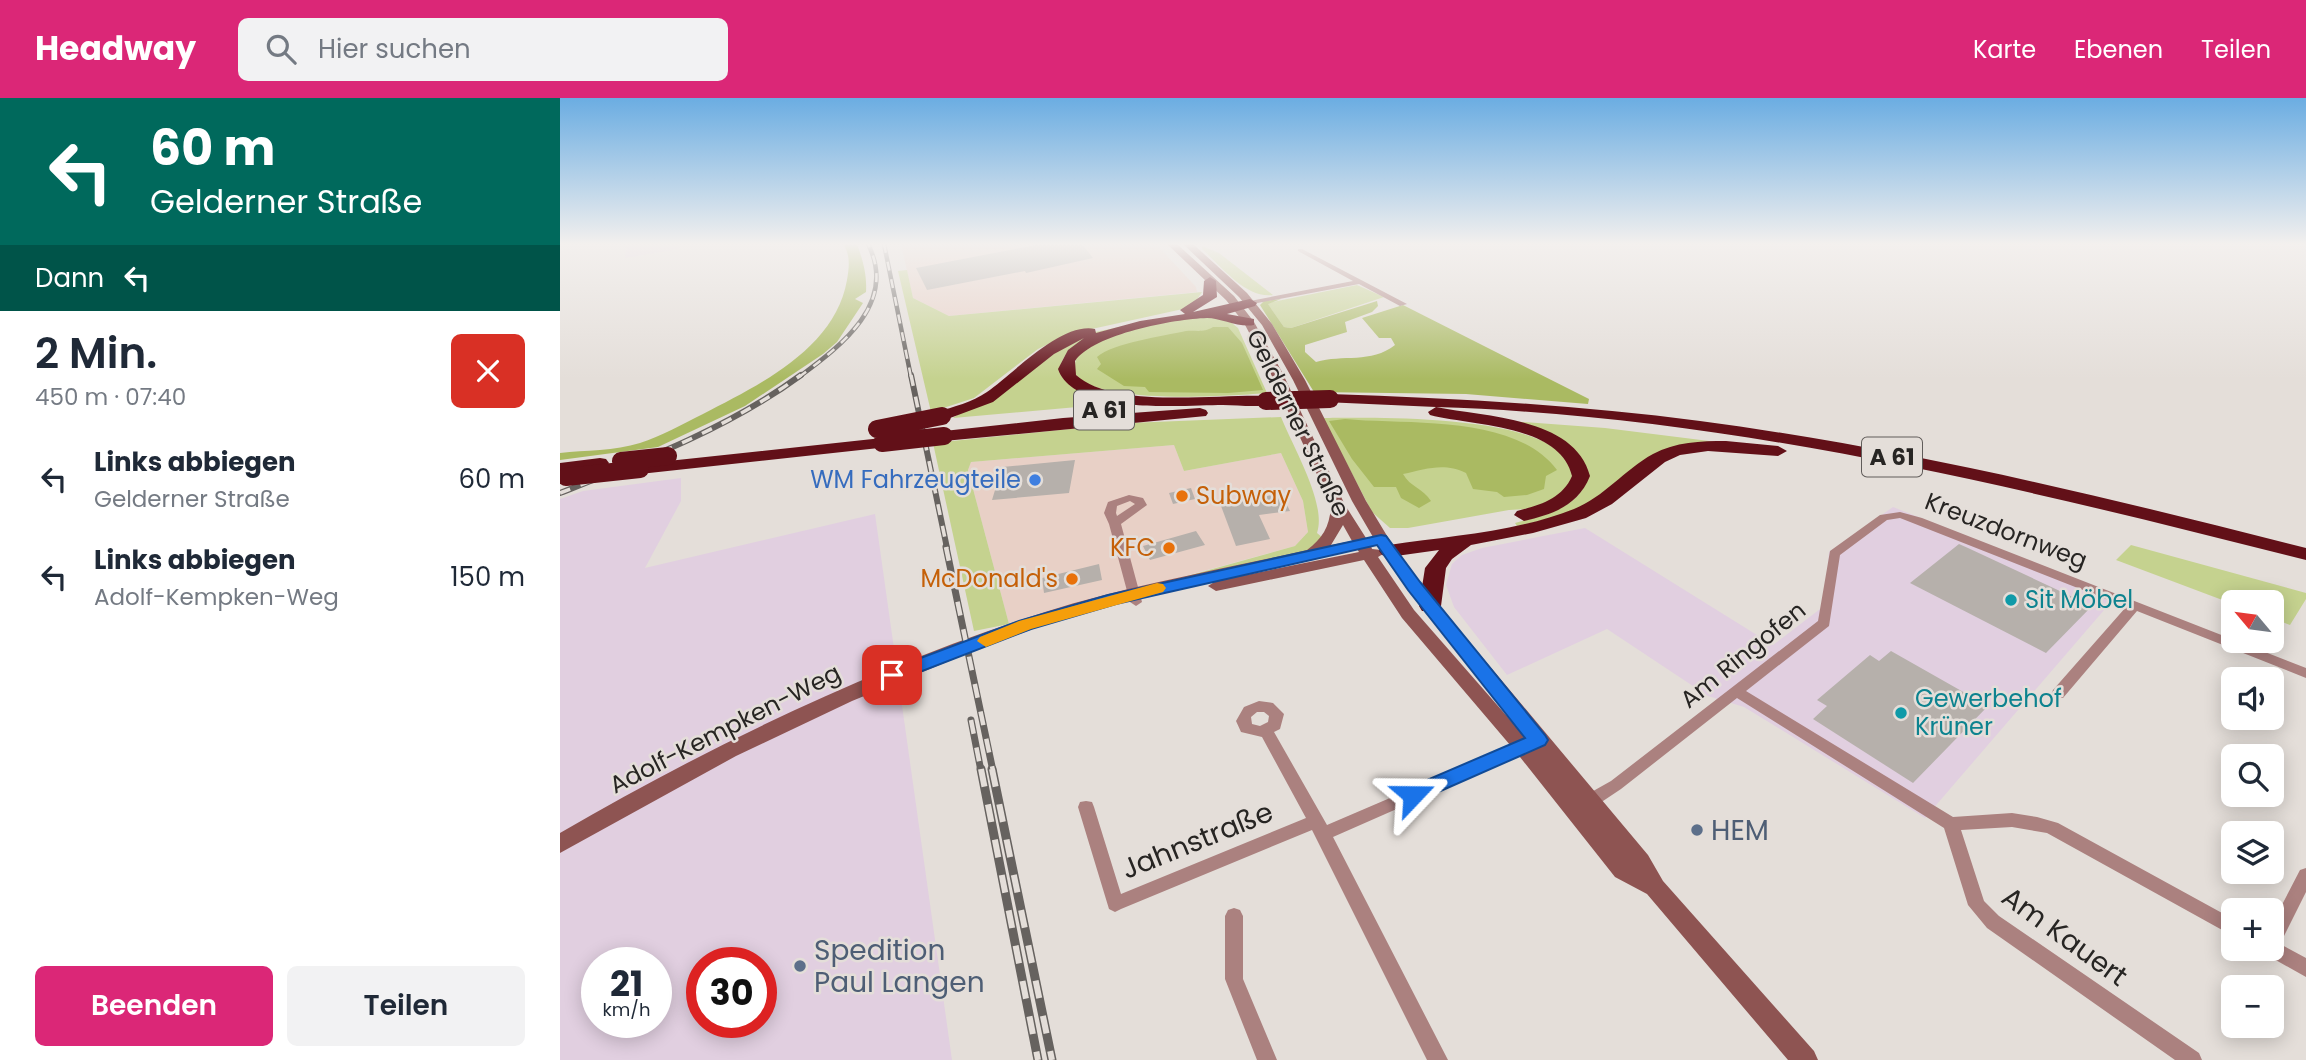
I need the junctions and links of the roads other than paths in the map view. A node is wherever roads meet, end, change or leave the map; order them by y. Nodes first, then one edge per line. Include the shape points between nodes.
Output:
1 (1211, 289) edge
2 (1220, 289) edge
3 (1227, 289) edge
4 (1324, 289) edge
5 (1373, 289) edge
6 (1403, 304) dead end
7 (1241, 305) junction
8 (1171, 315) junction
9 (1189, 316) junction
10 (1249, 322) junction
11 (1331, 404) junction
12 (1268, 406) junction
13 (1431, 411) junction
14 (943, 427) junction
15 (880, 435) junction
16 (1841, 456) junction
17 (562, 474) edge
18 (1338, 505) junction
19 (1900, 515) joint
20 (1115, 524) dead end
21 (1479, 536) junction
22 (1385, 546) junction
23 (1363, 549) junction
24 (1311, 554) junction
25 (2306, 554) edge
26 (2306, 565) edge
27 (1135, 598) junction
28 (2135, 605) junction
29 (1430, 606) junction
30 (2306, 673) edge
31 (1736, 691) junction
32 (2058, 694) dead end
33 (1266, 731) dead end
34 (1531, 743) junction
35 (1582, 806) junction
36 (1086, 807) dead end
37 (1951, 824) junction
38 (1319, 828) junction
39 (560, 844) edge
40 (2306, 875) edge
41 (1234, 916) dead end
42 (2284, 918) edge
43 (2221, 921) edge
44 (2284, 955) edge
45 (2306, 968) edge
46 (1267, 1060) edge
47 (1438, 1060) edge
48 (1805, 1060) edge
49 (2192, 1060) edge

1 - 8 highway via 1207,301
2 - 7 main road
3 - 7 main road
4 - 7 street
5 - 6 street
7 - 8 highway
7 - 9 highway
7 - 10 main road, Gelderner Straße
7 - 22 main road, Gelderner Straße via 1284,351
8 - 14 highway via 1068,338
9 - 10 highway
9 - 12 highway via 1094,338 1070,356 1067,376 1080,387 1124,397
10 - 18 main road, Gelderner Straße
11 - 12 highway, A 61
11 - 13 highway, A 61
11 - 25 highway, A 61 via 1470,403 1728,430 2011,481
12 - 14 highway, A 61
13 - 16 highway, A 61 via 1636,427
13 - 22 highway via 1515,427 1557,443 1571,452 1578,464 1578,484 1562,501 1532,513
14 - 15 highway, A 61, bridge
15 - 17 highway, A 61, bridge via 640,469
15 - 17 highway, A 61, bridge via 600,463
16 - 21 highway via 1718,445 1681,449 1646,466 1595,507 1545,524
16 - 26 highway, A 61 via 2177,530
18 - 23 main road, Gelderner Straße
18 - 24 main road via 1338,521 1330,538
19 - 28 street, Kreuzdornweg
19 - 31 street, Am Ringofen via 1884,517 1834,554 1824,622
20 - 27 street
21 - 22 highway
21 - 29 highway via 1439,559
22 - 23 main road, Adolf-Kempken-Weg
22 - 29 main road, Gelderner Straße
23 - 24 main road, Adolf-Kempken-Weg
23 - 27 main road, Adolf-Kempken-Weg
23 - 34 main road, Gelderner Straße via 1408,614
24 - 27 main road, Adolf-Kempken-Weg
27 - 39 main road, Adolf-Kempken-Weg via 913,667 785,722
28 - 30 street, Kreuzdornweg
28 - 32 street
29 - 34 main road, Gelderner Straße
31 - 35 street, Am Ringofen
31 - 37 street
33 - 38 street, Jahnstraße
34 - 35 main road, Gelderner Straße
34 - 38 street, Jahnstraße
35 - 48 main road, Gelderner Straße via 1623,870 1655,888
36 - 38 street, Jahnstraße via 1115,904
37 - 43 street via 2008,818 2052,828
37 - 49 street, Am Kauert via 1977,905 1993,922
38 - 47 street, Jahnstraße
40 - 42 street
41 - 46 street via 1234,979
44 - 45 street

